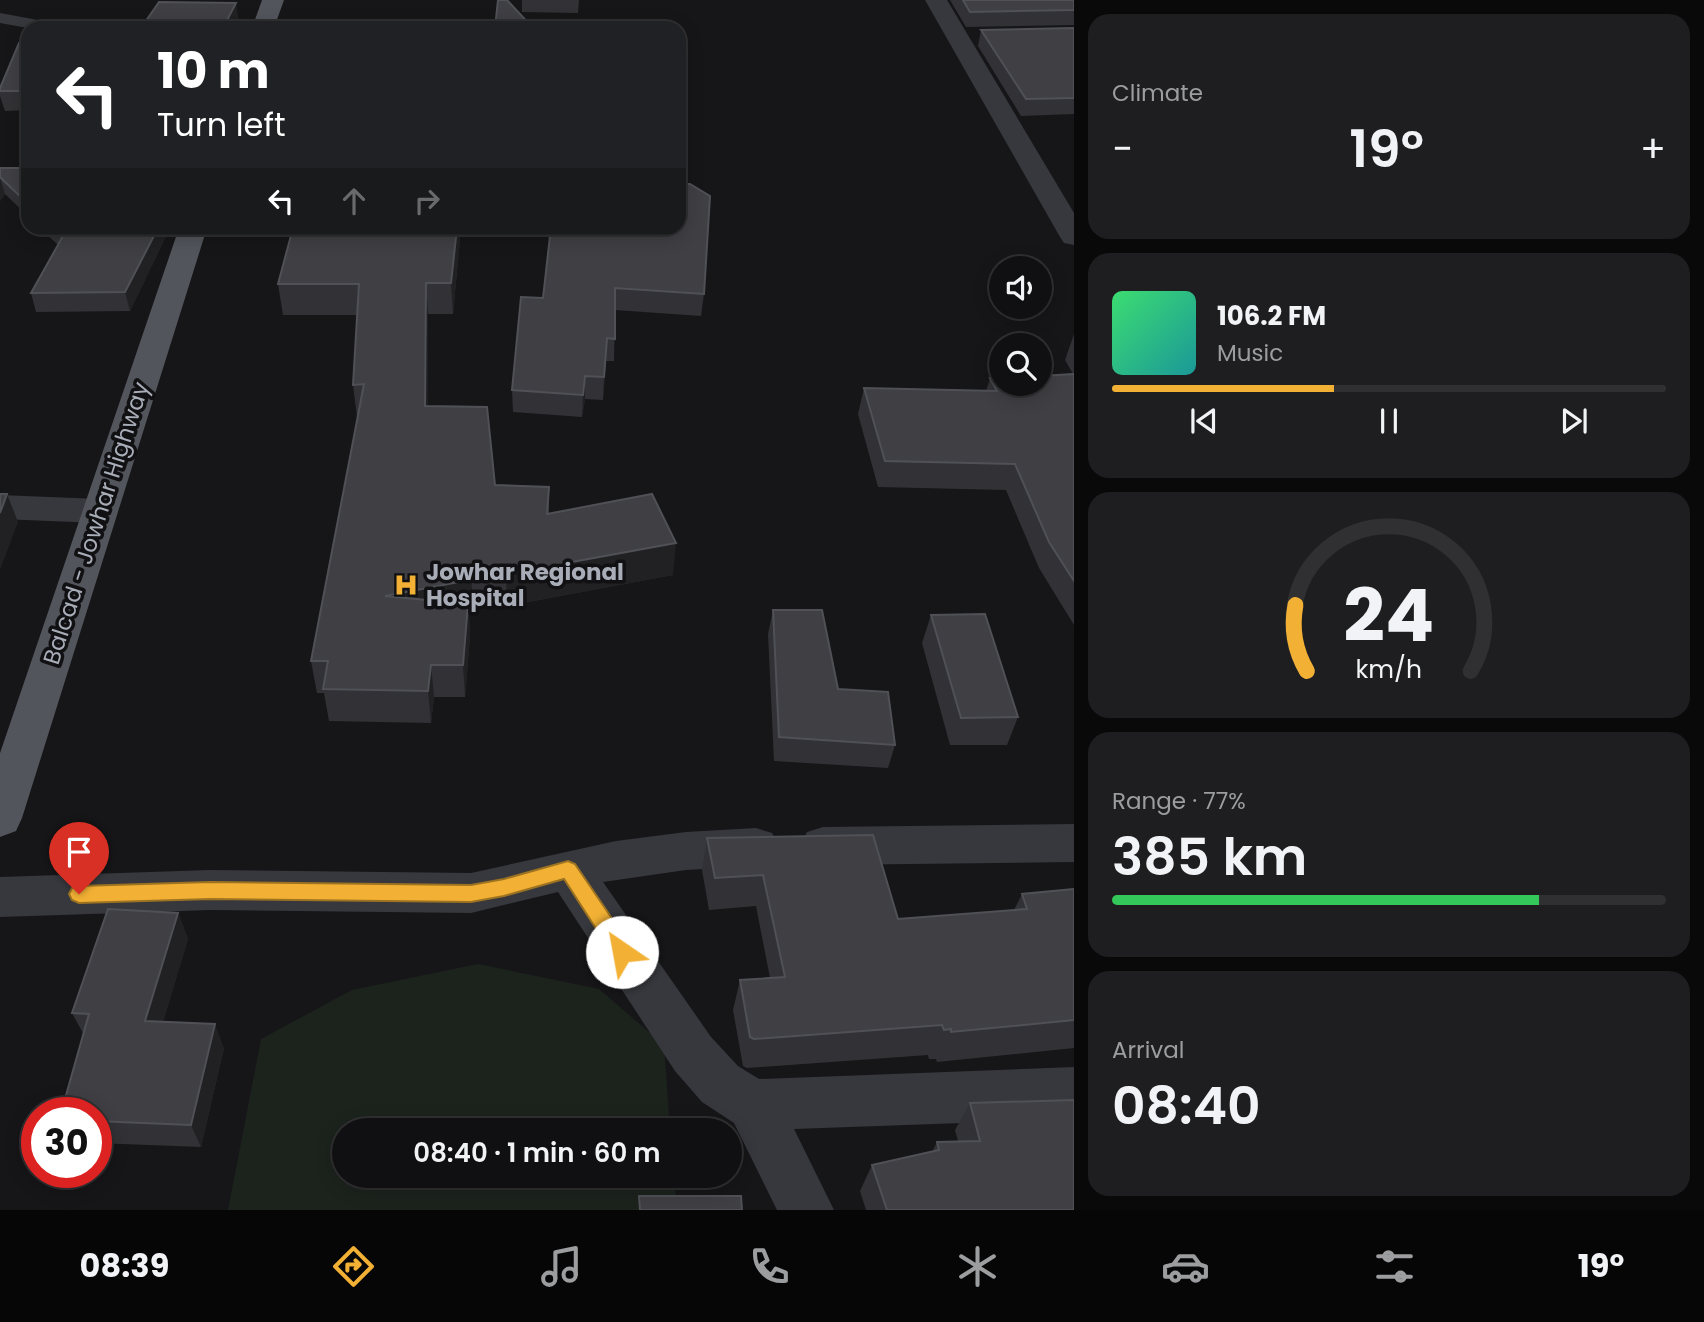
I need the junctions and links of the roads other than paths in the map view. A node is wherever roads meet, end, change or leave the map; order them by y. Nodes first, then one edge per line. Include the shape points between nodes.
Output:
1 (273, 0) edge
2 (936, 0) edge
3 (0, 18) edge
4 (266, 21) edge
5 (21, 22) edge
6 (982, 36) edge
7 (957, 37) junction
8 (191, 235) edge
9 (1074, 237) edge
10 (0, 507) edge
11 (99, 511) junction
12 (0, 818) edge
13 (1074, 843) edge
14 (568, 869) junction
15 (0, 897) edge
16 (1074, 1093) edge
17 (753, 1105) junction
18 (806, 1210) edge

1 - 4 main road
2 - 7 street
3 - 5 lane
6 - 7 street
7 - 9 street
8 - 11 main road, Balcad - Jowhar Highway
10 - 11 street
11 - 12 main road, Balcad - Jowhar Highway
13 - 14 street via 711,847
14 - 15 street via 471,893 210,890
14 - 17 street via 692,1054 720,1084
16 - 17 street
17 - 18 street

